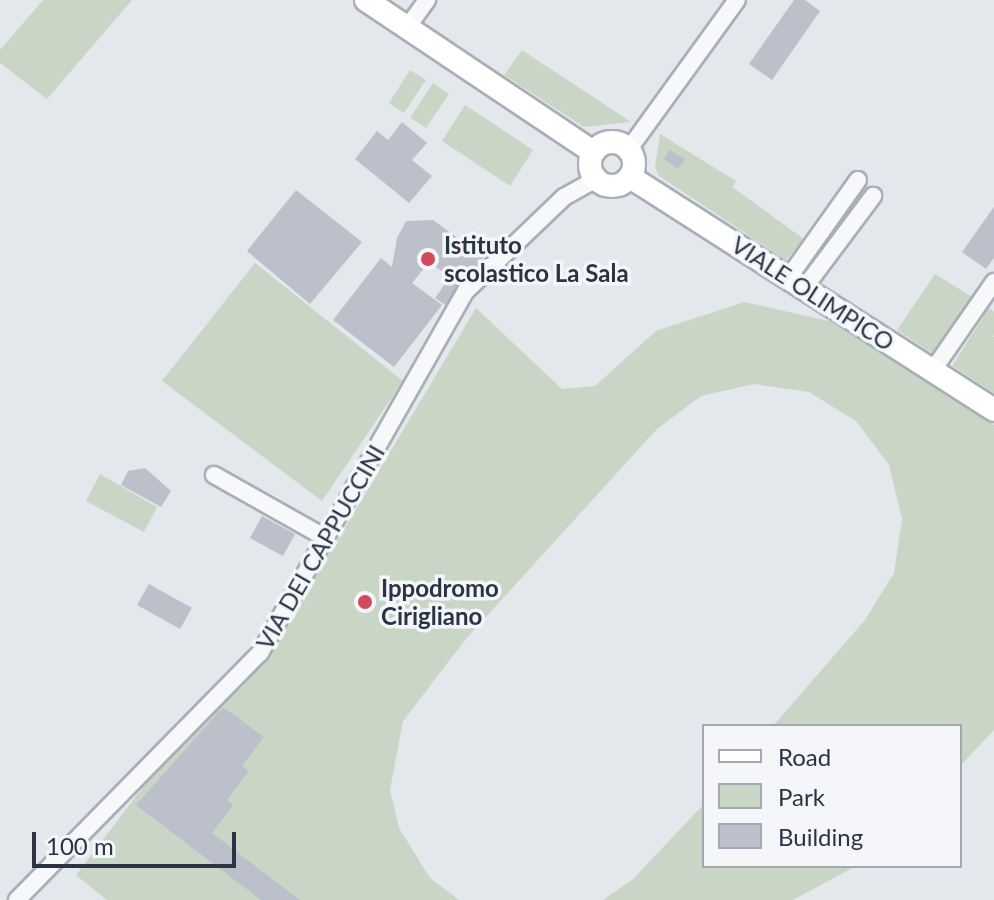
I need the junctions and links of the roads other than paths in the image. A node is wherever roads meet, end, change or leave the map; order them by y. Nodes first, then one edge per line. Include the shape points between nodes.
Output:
1 (366, 0) edge
2 (737, 0) edge
3 (421, 2) edge
4 (406, 29) junction
5 (629, 149) junction
6 (593, 152) junction
7 (630, 177) junction
8 (597, 179) junction
9 (858, 180) dead end
10 (873, 196) dead end
11 (797, 282) junction
12 (994, 282) edge
13 (933, 370) junction
14 (994, 410) edge
15 (214, 475) dead end
16 (326, 538) junction
17 (17, 900) edge

1 - 4 main road
2 - 5 street
3 - 4 street
4 - 6 main road
5 - 6 main road via 610,142
5 - 7 main road via 634,163
6 - 8 main road via 591,166
7 - 8 main road via 618,185
7 - 11 main road, VIALE OLIMPICO
8 - 16 street, VIA DEI CAPPUCCINI via 564,197 466,291
9 - 11 street
10 - 11 street
11 - 13 main road, VIALE OLIMPICO
12 - 13 street
13 - 14 main road, VIALE OLIMPICO
15 - 16 street
16 - 17 street, VIA DEI CAPPUCCINI via 260,653

